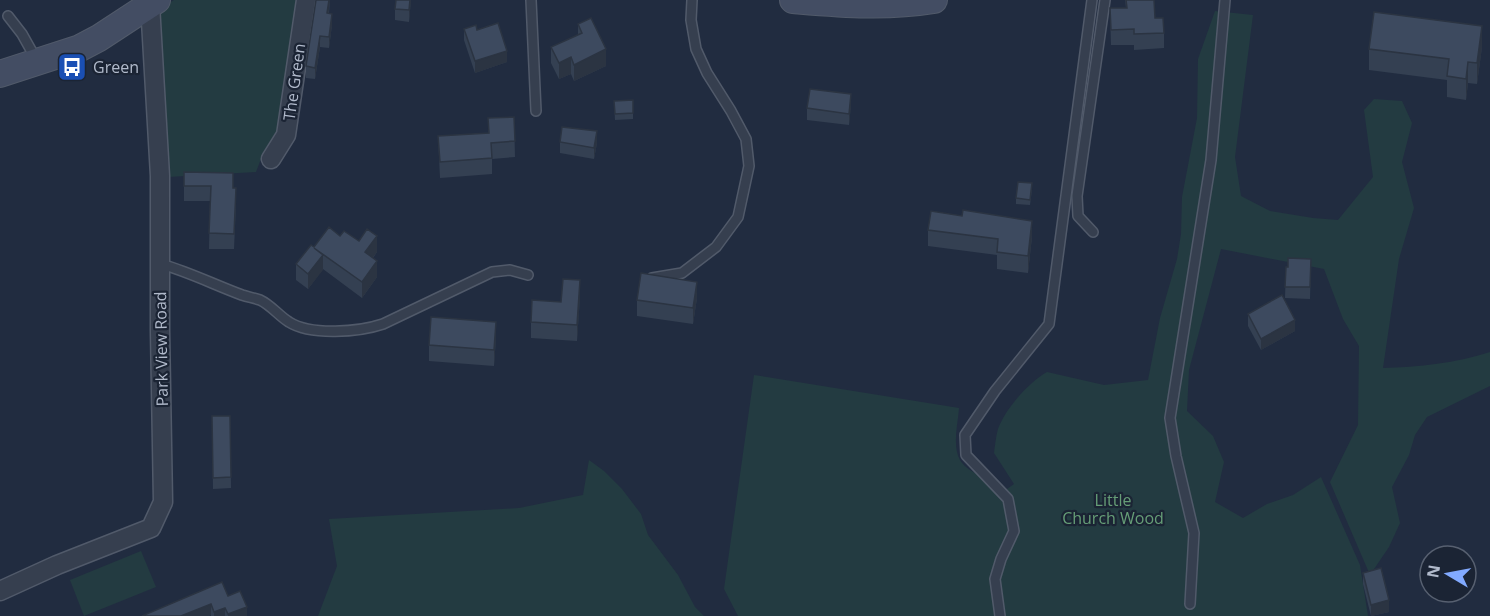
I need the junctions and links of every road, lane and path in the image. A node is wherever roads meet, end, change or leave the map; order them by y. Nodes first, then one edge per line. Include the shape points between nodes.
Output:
1 (306, 0) edge
2 (531, 0) edge
3 (692, 0) edge
4 (793, 0) edge
5 (934, 0) edge
6 (1092, 0) edge
7 (1105, 0) edge
8 (1225, 0) edge
9 (153, 2) edge
10 (8, 16) dead end
11 (38, 62) junction
12 (0, 74) edge
13 (537, 111) dead end
14 (271, 159) dead end
15 (1093, 232) dead end
16 (161, 264) junction
17 (528, 275) dead end
18 (644, 279) edge
19 (0, 591) edge
20 (1190, 604) dead end
21 (1000, 616) edge

1 - 14 street, The Green via 286,135
2 - 13 lane
3 - 18 lane via 696,49 746,139 749,166 738,217 716,247 682,273
4 - 5 street via 900,5
6 - 21 lane via 1049,324 965,435 966,455 1008,499 1014,531 995,579
7 - 15 lane via 1077,196 1078,216
8 - 20 lane via 1211,160 1170,418 1194,533
9 - 11 street via 89,43
9 - 16 street, Park View Road
10 - 11 lane
11 - 12 street
16 - 17 lane via 261,300 290,322 319,330 364,330 383,324 492,272 510,270
16 - 19 street, Park View Road via 164,502 151,528

